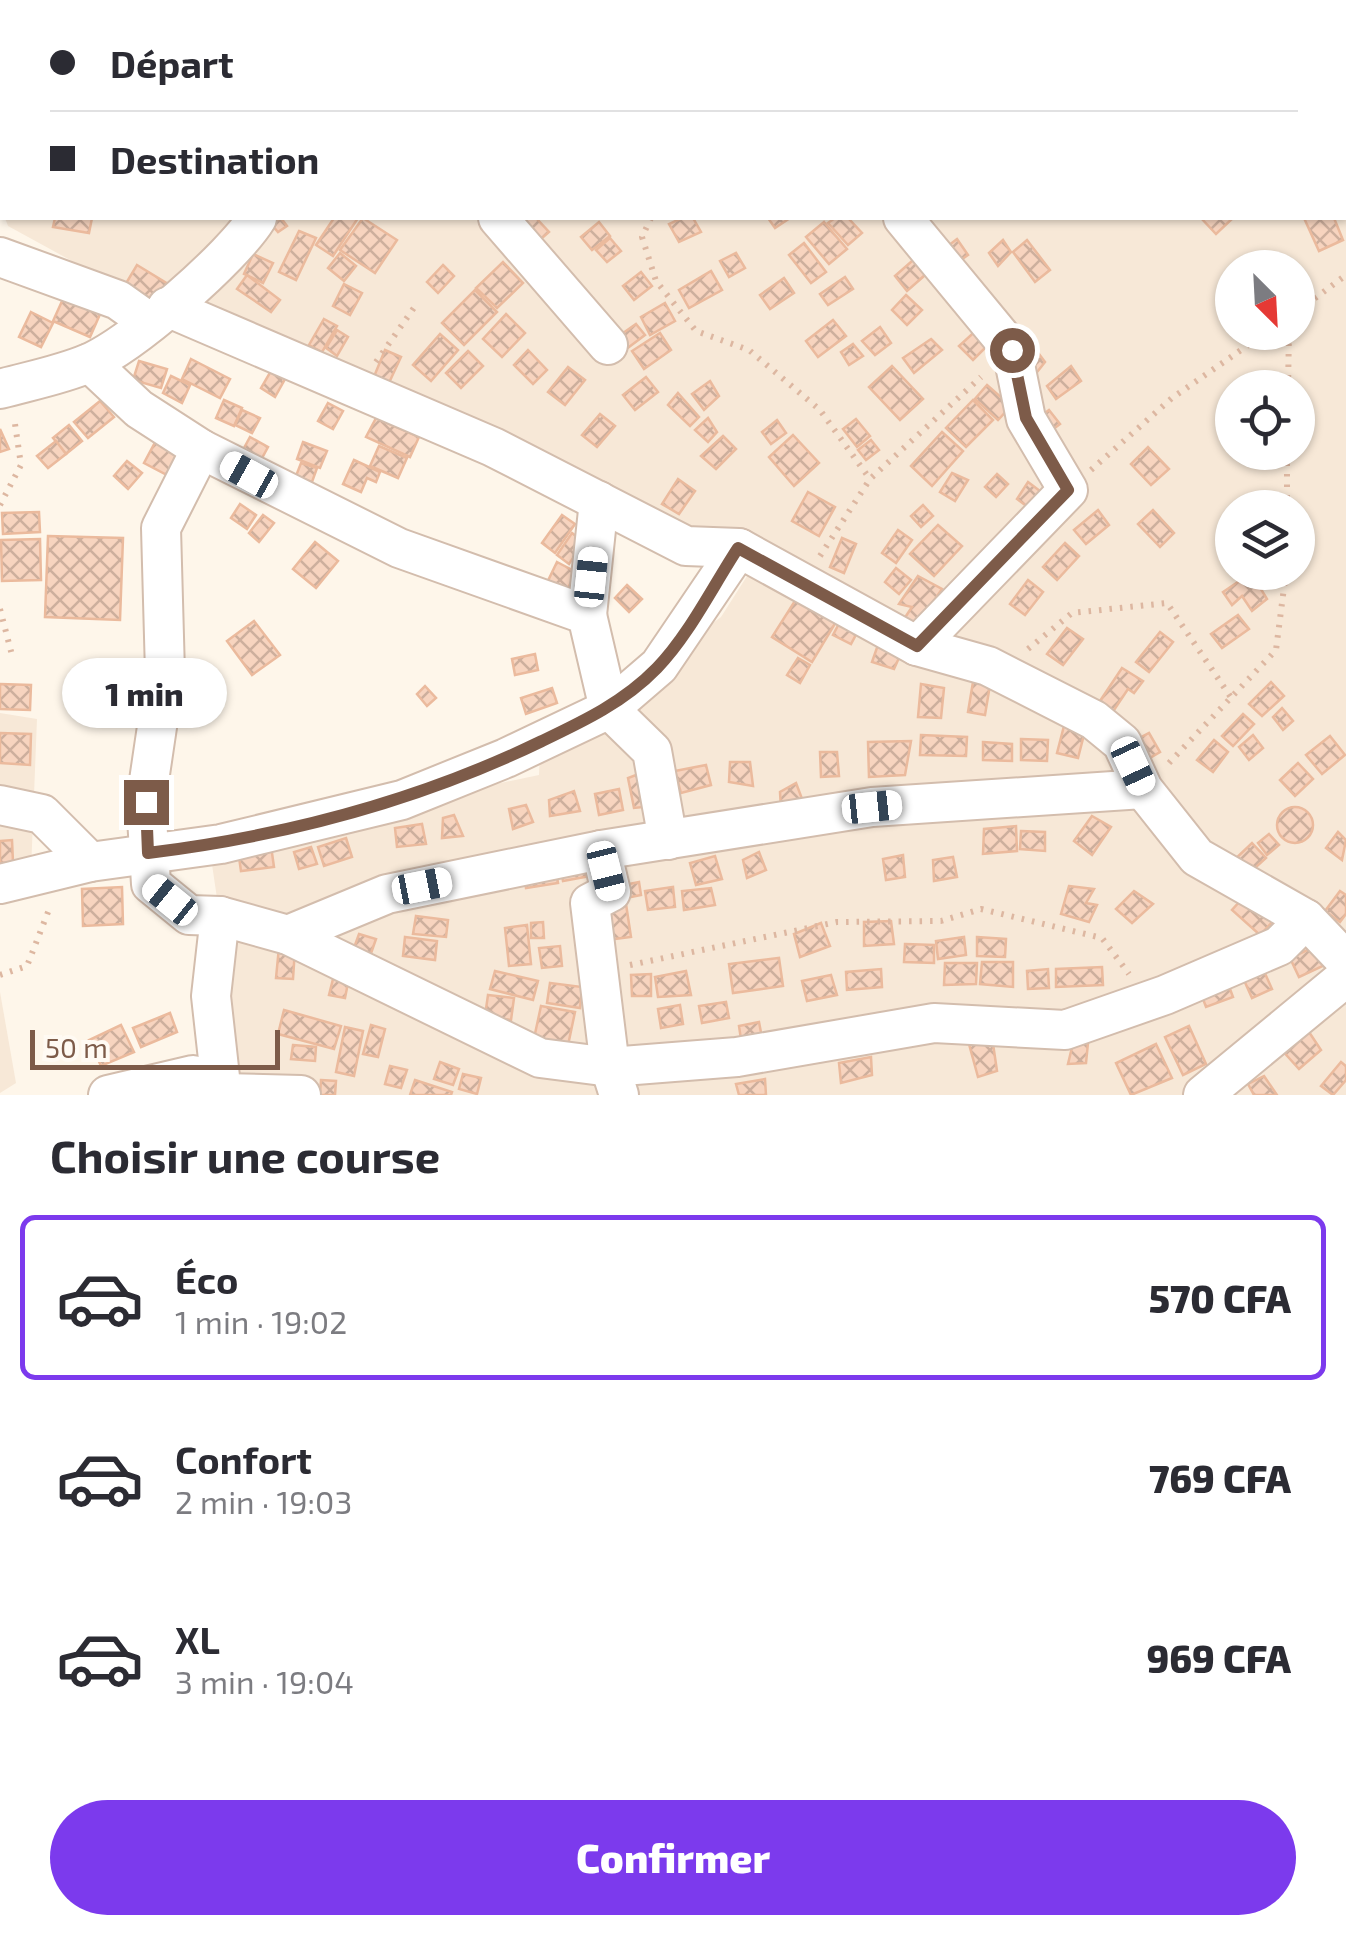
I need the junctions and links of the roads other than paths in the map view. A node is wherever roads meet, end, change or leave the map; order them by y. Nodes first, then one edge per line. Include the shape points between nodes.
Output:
1 (256, 220) edge
2 (500, 220) edge
3 (895, 220) edge
4 (0, 257) edge
5 (158, 315) junction
6 (608, 346) dead end
7 (90, 363) junction
8 (4, 388) edge
9 (202, 449) junction
10 (599, 501) junction
11 (738, 548) junction
12 (587, 615) junction
13 (917, 646) junction
14 (609, 709) junction
15 (1143, 789) junction
16 (0, 805) edge
17 (668, 840) junction
18 (601, 850) junction
19 (148, 853) junction
20 (90, 862) junction
21 (0, 884) edge
22 (220, 916) junction
23 (1306, 919) junction
24 (288, 935) junction
25 (1343, 954) edge
26 (614, 1081) edge
27 (222, 1094) edge
28 (108, 1095) edge
29 (301, 1095) edge
30 (1203, 1095) edge

1 - 5 street
2 - 6 street
3 - 13 street via 1012,350 1026,418 1068,490
4 - 5 street
5 - 7 street
5 - 10 street via 493,447
7 - 8 street
7 - 9 street via 138,409
9 - 12 street via 399,548
9 - 19 street via 161,528 166,673 146,802
10 - 11 street via 686,546
10 - 12 street
11 - 13 street
11 - 14 street via 659,666
12 - 14 street
13 - 15 street via 1000,672 1094,720 1122,743
14 - 17 street via 652,751
14 - 19 street via 402,800 221,844
15 - 17 street via 872,807
15 - 23 street via 1197,857
16 - 20 street via 42,814
17 - 18 street
18 - 24 street via 386,894
18 - 26 street via 611,892 590,903
19 - 20 street
19 - 22 street via 151,884 189,915
20 - 21 street
22 - 24 street
22 - 27 street via 211,996
23 - 25 street
23 - 26 street via 1279,946 1065,1030 934,1024
24 - 26 street via 540,1058
25 - 30 street
27 - 28 street via 193,1075
27 - 29 street

